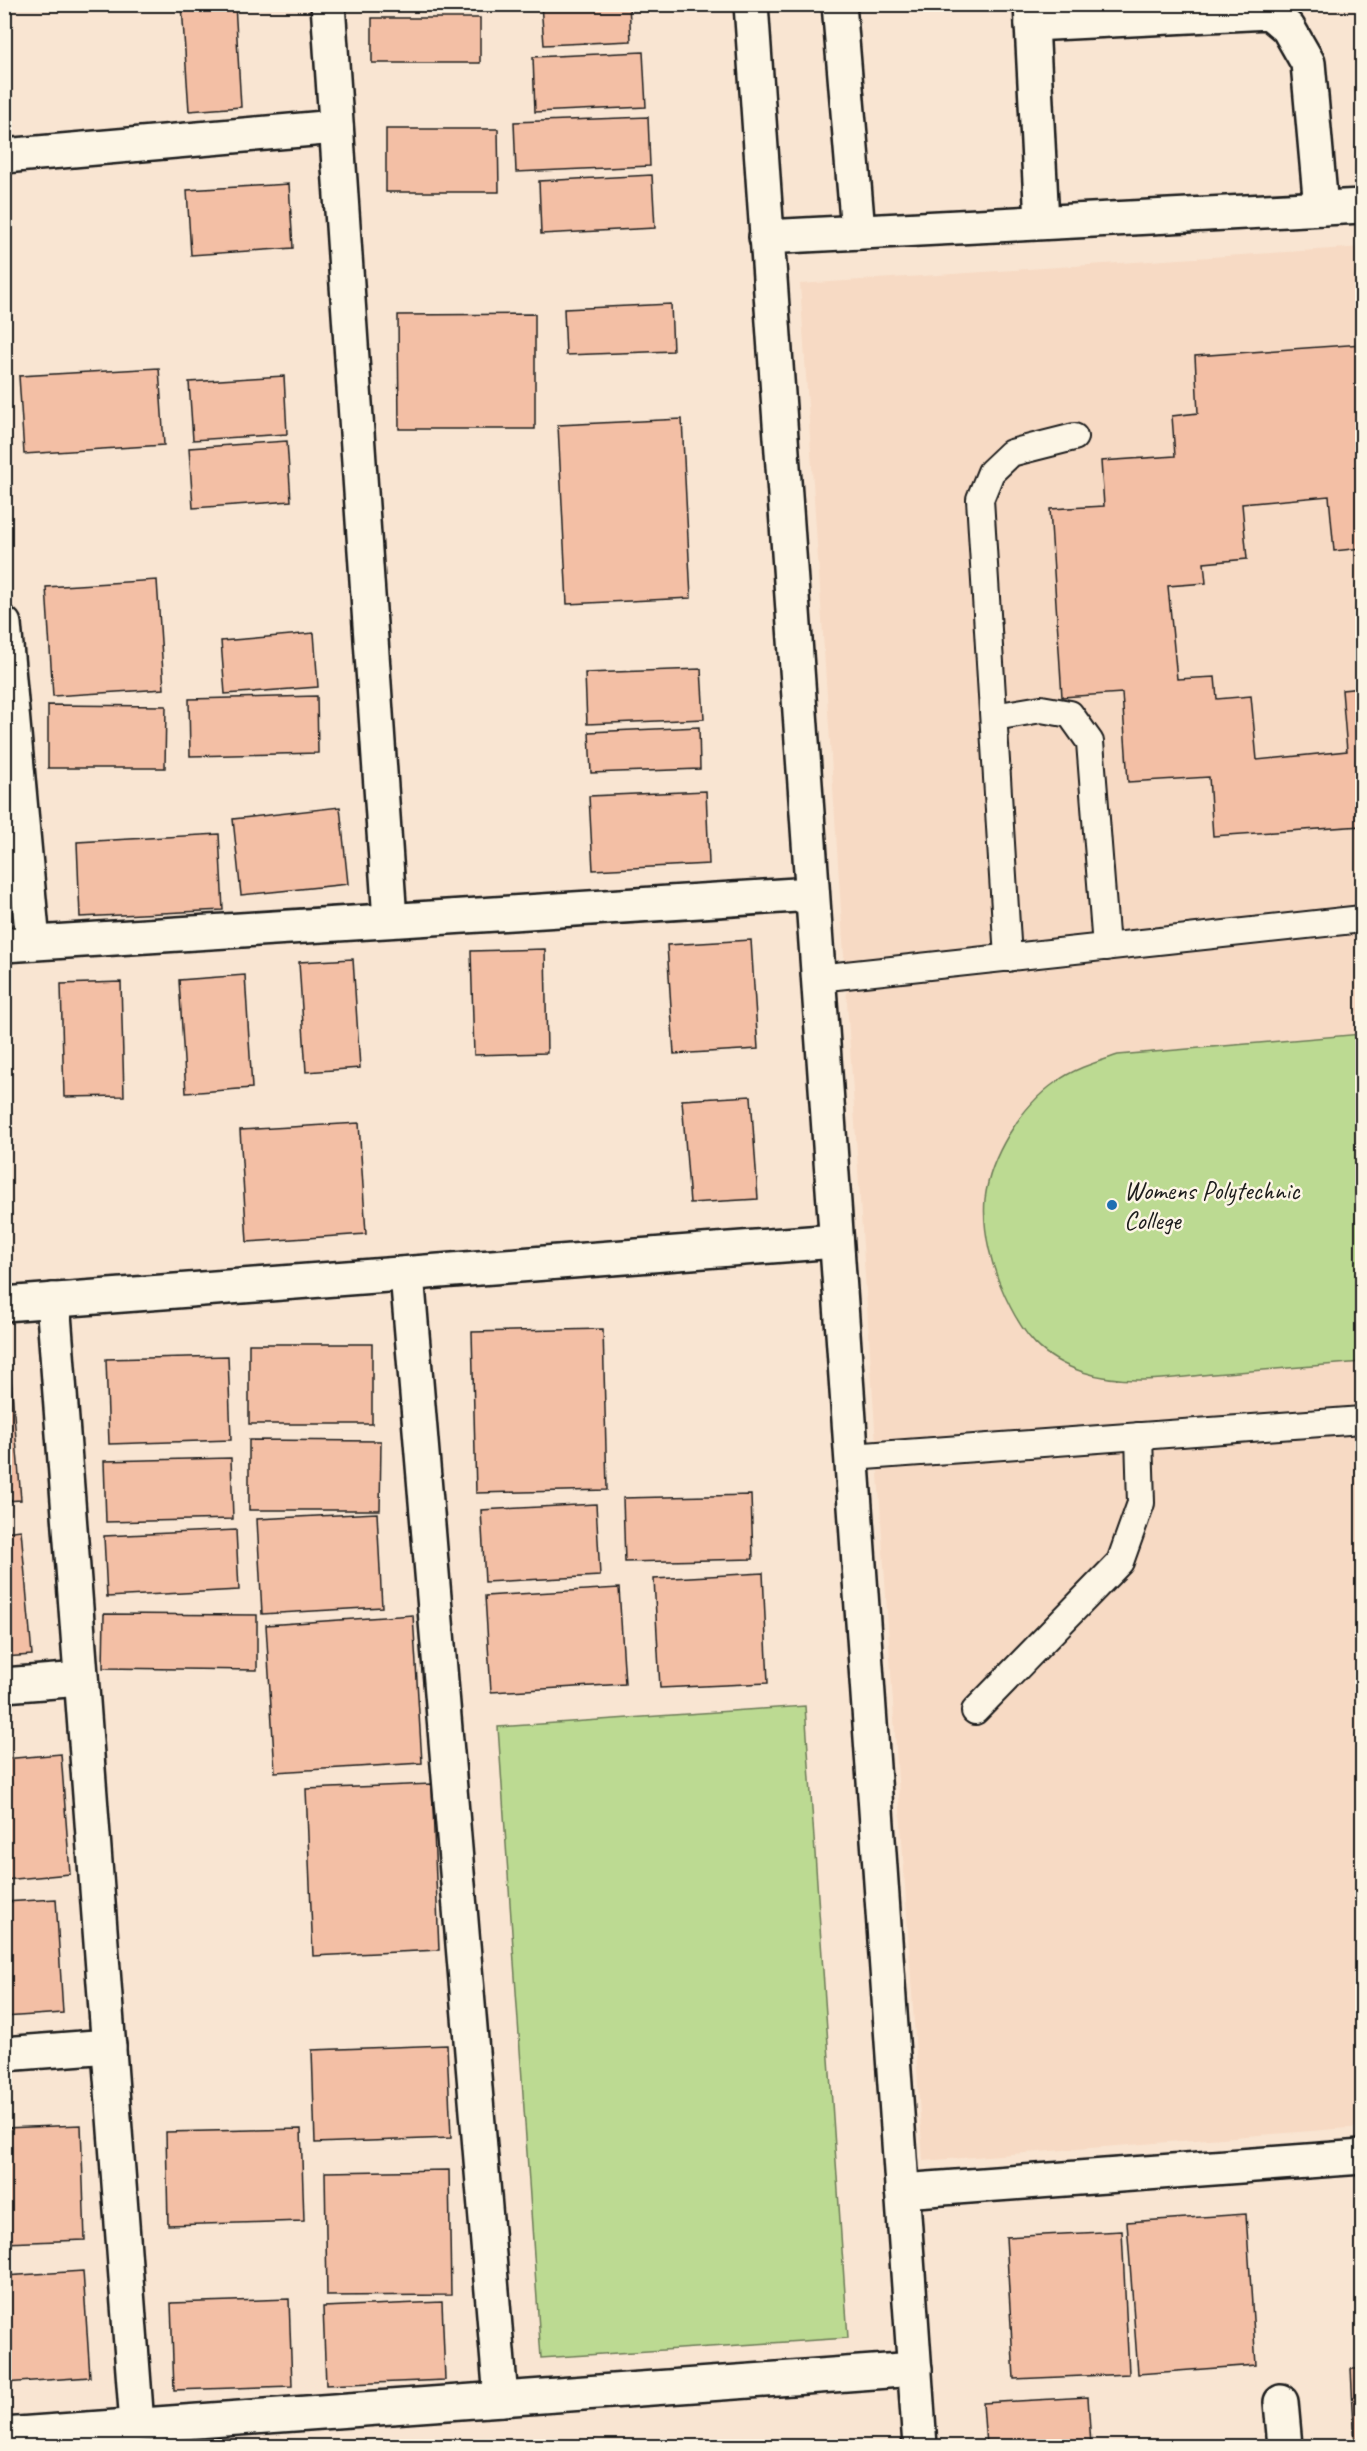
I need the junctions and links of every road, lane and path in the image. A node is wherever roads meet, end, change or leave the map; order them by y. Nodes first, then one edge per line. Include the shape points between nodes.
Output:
1 (328, 4) edge
2 (751, 4) edge
3 (839, 4) edge
4 (1031, 14) edge
5 (336, 127) junction
6 (4, 156) edge
7 (1362, 206) edge
8 (1321, 208) junction
9 (1042, 222) junction
10 (858, 232) junction
11 (766, 237) junction
12 (1074, 436) dead end
13 (4, 624) edge
14 (994, 717) junction
15 (812, 894) junction
16 (1362, 919) edge
17 (390, 920) junction
18 (19, 944) edge
19 (1106, 947) junction
20 (1008, 958) junction
21 (818, 978) junction
22 (836, 1241) junction
23 (407, 1274) junction
24 (53, 1300) junction
25 (4, 1304) edge
26 (1362, 1420) edge
27 (1139, 1436) junction
28 (851, 1457) junction
29 (81, 1679) junction
30 (4, 1685) edge
31 (975, 1711) dead end
32 (109, 2046) junction
33 (4, 2054) edge
34 (1362, 2157) edge
35 (902, 2191) junction
36 (915, 2369) junction
37 (501, 2400) junction
38 (1281, 2402) dead end
39 (137, 2426) junction
40 (4, 2435) edge
41 (920, 2446) edge
42 (1285, 2446) edge

1 - 5 street
2 - 11 street
3 - 10 street
4 - 8 street via 1269,12 1288,28 1308,63
4 - 9 street
5 - 6 street
5 - 17 street
7 - 8 street
8 - 9 street
9 - 10 street
10 - 11 street
11 - 15 street
12 - 14 lane via 1011,453 991,472 980,499
13 - 18 street
14 - 19 lane via 1041,709 1070,714 1090,742
14 - 20 lane
15 - 17 street
15 - 21 street
16 - 19 lane
17 - 18 street
19 - 20 lane
20 - 21 lane
21 - 22 street
22 - 23 street
22 - 28 street
23 - 24 street
23 - 37 street
24 - 25 street
24 - 29 street
26 - 27 lane
27 - 28 lane
27 - 31 lane via 1141,1503 1120,1562
28 - 35 street
29 - 30 street
29 - 32 street
32 - 33 street
32 - 39 street
34 - 35 street
35 - 36 street
36 - 37 street
36 - 41 street
37 - 39 street
38 - 42 street
39 - 40 street

